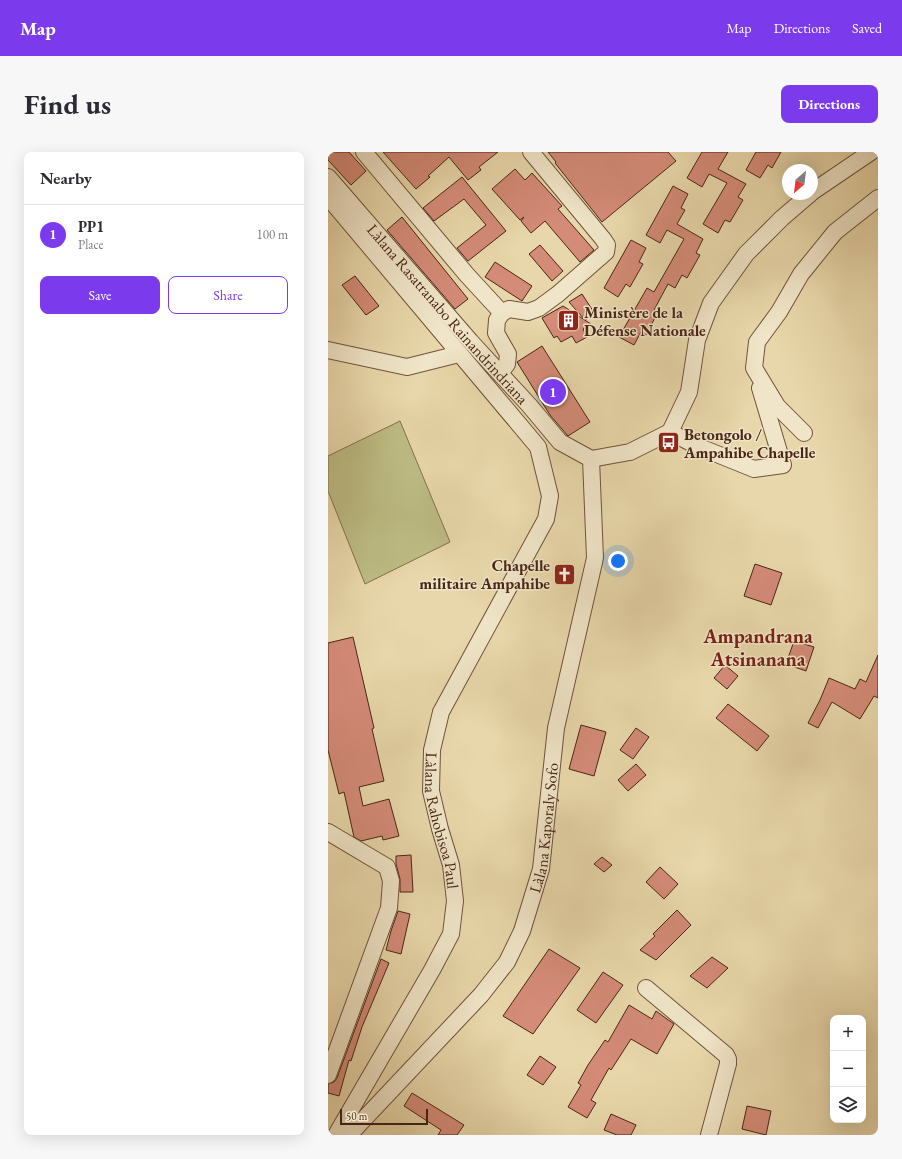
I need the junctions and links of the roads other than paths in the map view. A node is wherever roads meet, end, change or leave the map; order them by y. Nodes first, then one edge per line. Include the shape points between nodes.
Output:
1 (364, 152) edge
2 (531, 152) edge
3 (871, 152) edge
4 (328, 177) edge
5 (818, 188) edge
6 (328, 197) edge
7 (878, 198) edge
8 (803, 200) edge
9 (502, 312) junction
10 (328, 350) edge
11 (459, 354) junction
12 (754, 368) junction
13 (500, 373) junction
14 (670, 432) junction
15 (804, 433) dead end
16 (591, 458) junction
17 (329, 835) edge
18 (646, 988) dead end
19 (328, 1075) edge
20 (336, 1135) edge
21 (350, 1135) edge
22 (709, 1135) edge

1 - 9 street via 467,275
2 - 9 street via 603,239 607,245 606,252 540,308 528,312 509,309
3 - 5 street
4 - 13 street, Làlana Rasatranabo Rainandrindriana
6 - 11 street, Làlana Rahobisoa Paul
7 - 12 street via 835,232 801,274 779,312 756,342
8 - 14 street via 746,254 711,303 697,340 689,392
9 - 13 street via 497,320 496,333 508,354 506,364
10 - 11 street via 407,367
11 - 20 street, Làlana Rahobisoa Paul via 538,447 550,496 546,519 441,712 432,750 431,791 451,865 455,901 451,934
12 - 14 street via 783,465 754,469
12 - 15 street via 777,406
13 - 16 street, Làlana Rasatranabo Rainandrindriana via 560,442
14 - 16 street via 630,452
16 - 21 street, Làlana Kaporaly Sofo via 595,558 556,728 541,869 522,931 507,962 481,995
17 - 19 street via 387,867 391,881 389,908
18 - 22 street via 728,1059

